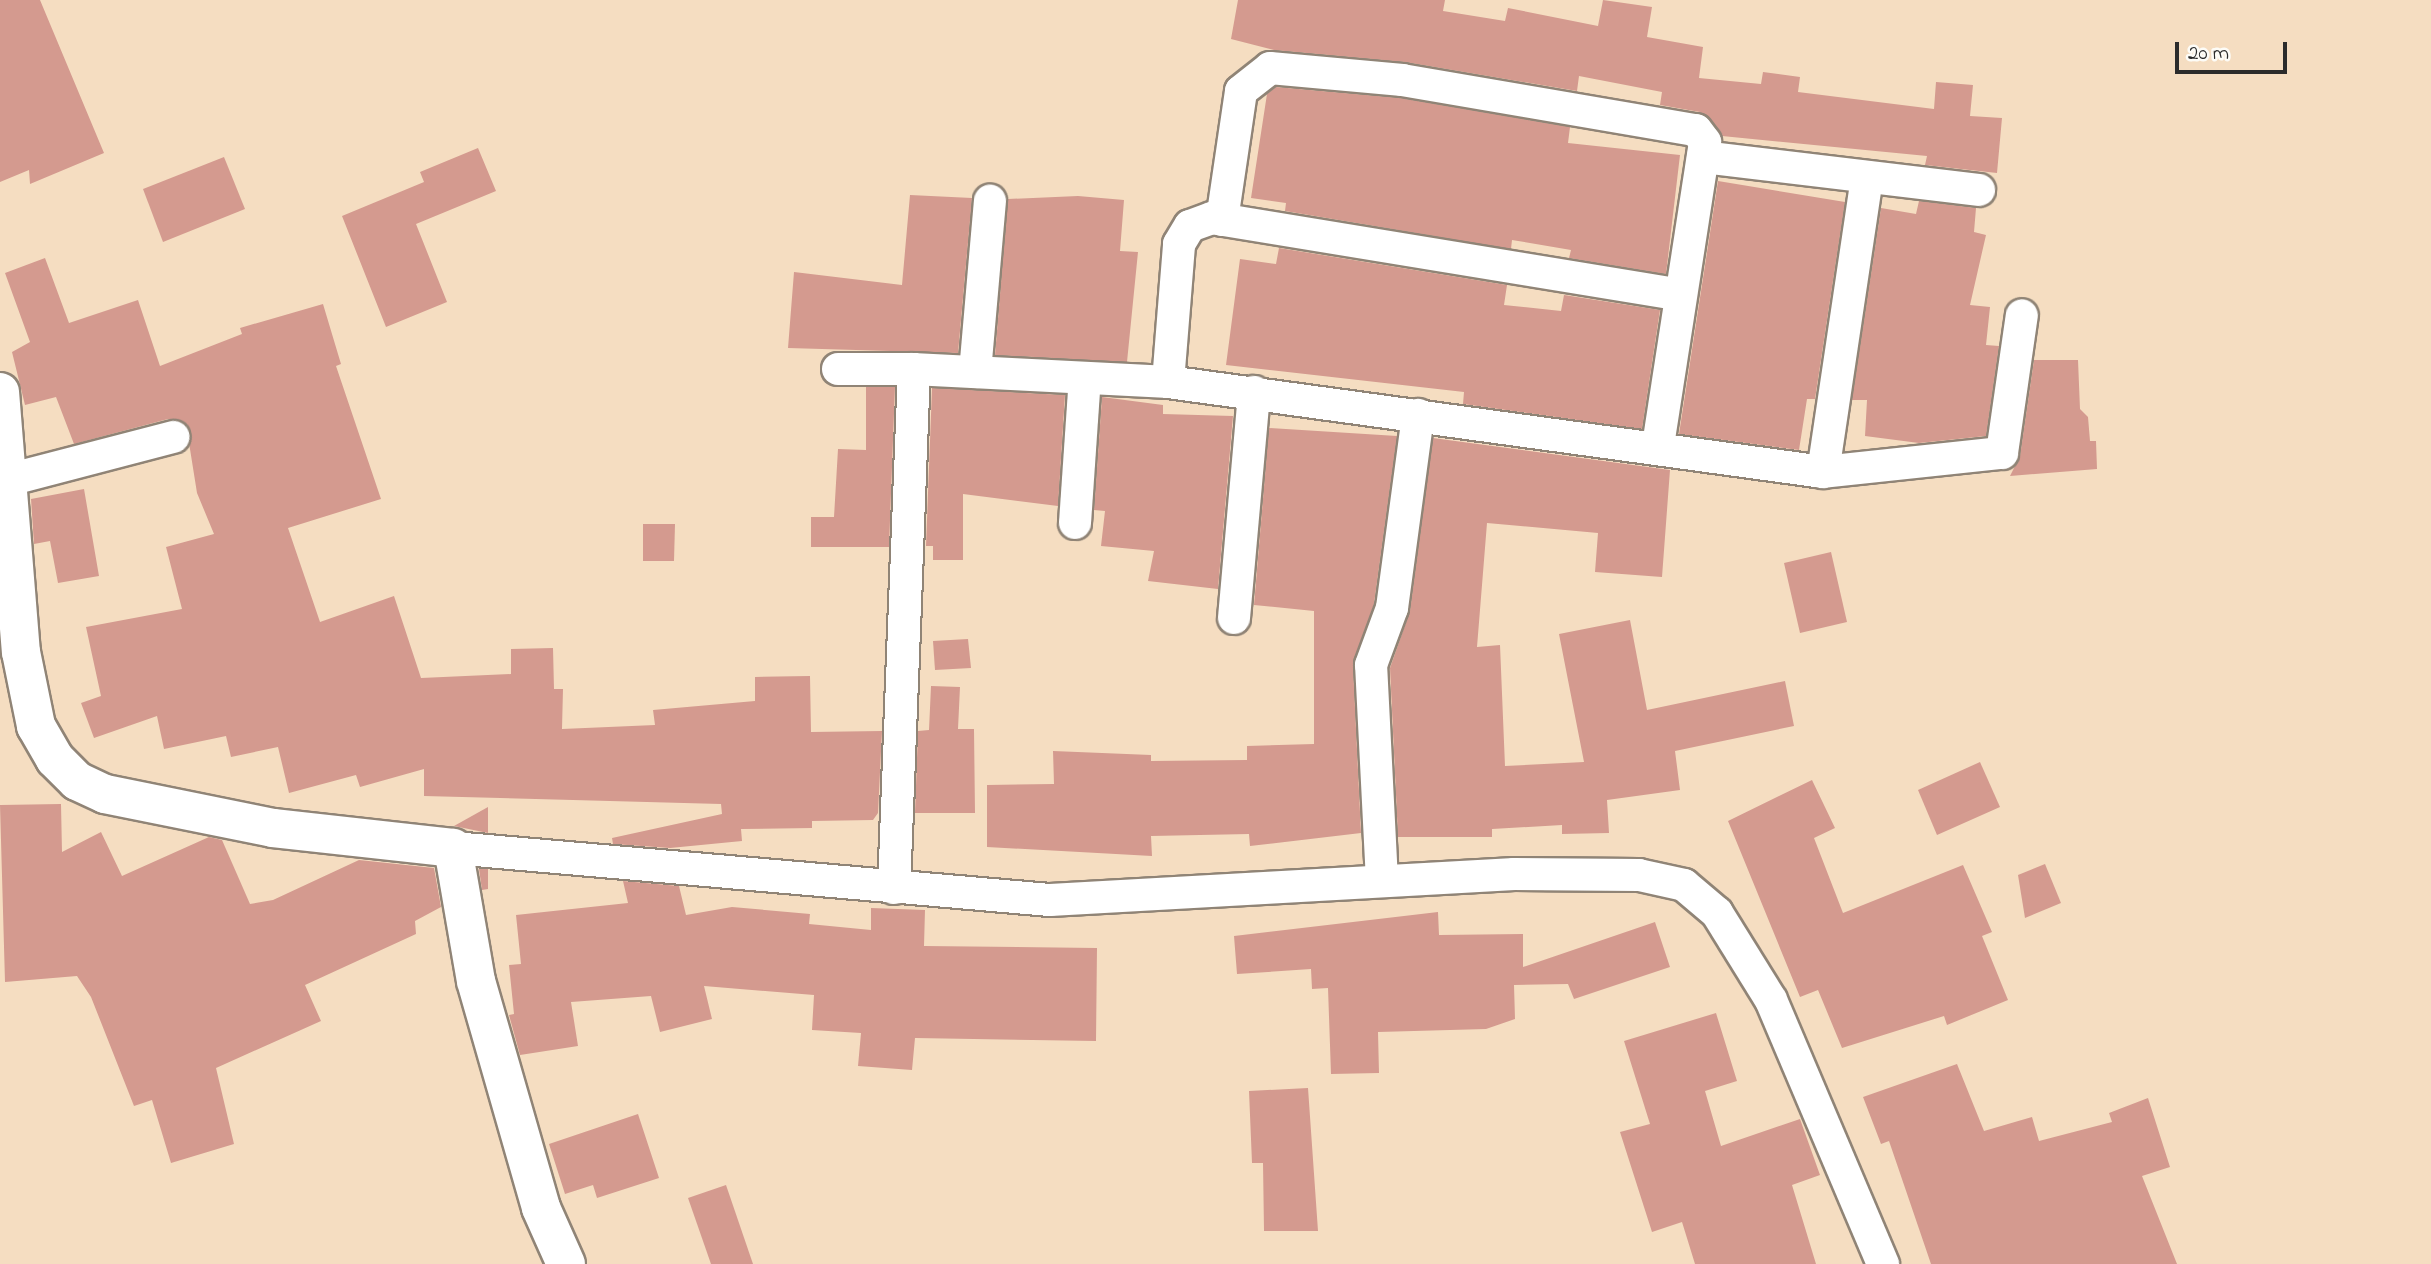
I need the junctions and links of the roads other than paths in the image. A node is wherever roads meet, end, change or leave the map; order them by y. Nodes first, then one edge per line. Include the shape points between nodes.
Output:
1 (1703, 157) junction
2 (1867, 177) junction
3 (1979, 190) dead end
4 (990, 201) dead end
5 (1222, 220) junction
6 (1680, 295) junction
7 (2022, 315) dead end
8 (838, 369) dead end
9 (914, 369) junction
10 (975, 372) junction
11 (1086, 378) junction
12 (1168, 382) junction
13 (0, 392) edge
14 (1254, 392) junction
15 (1419, 415) junction
16 (173, 437) dead end
17 (1658, 447) junction
18 (1823, 472) junction
19 (8, 480) junction
20 (1075, 523) dead end
21 (1234, 618) dead end
22 (453, 848) junction
23 (1382, 881) junction
24 (894, 888) junction
25 (566, 1264) edge
26 (1883, 1264) edge

1 - 2 street
1 - 5 street via 1705,142 1688,128 1402,80 1270,68 1241,91
1 - 6 street
2 - 3 street
2 - 18 street
4 - 10 street
5 - 6 street
5 - 12 street via 1190,226 1179,244
6 - 17 street
7 - 18 street via 2002,453
8 - 9 street
9 - 10 street
9 - 24 street
10 - 11 street
11 - 12 street
11 - 20 street
12 - 14 street
13 - 19 street
14 - 15 street
14 - 21 street
15 - 17 street
15 - 23 street via 1392,608 1371,665
16 - 19 street
17 - 18 street
19 - 22 street via 21,652 36,726 77,781 105,794 273,828
22 - 24 street
22 - 25 street via 476,981 541,1208
23 - 24 street via 1050,900
23 - 26 street via 1639,875 1684,886 1717,913 1771,1000

